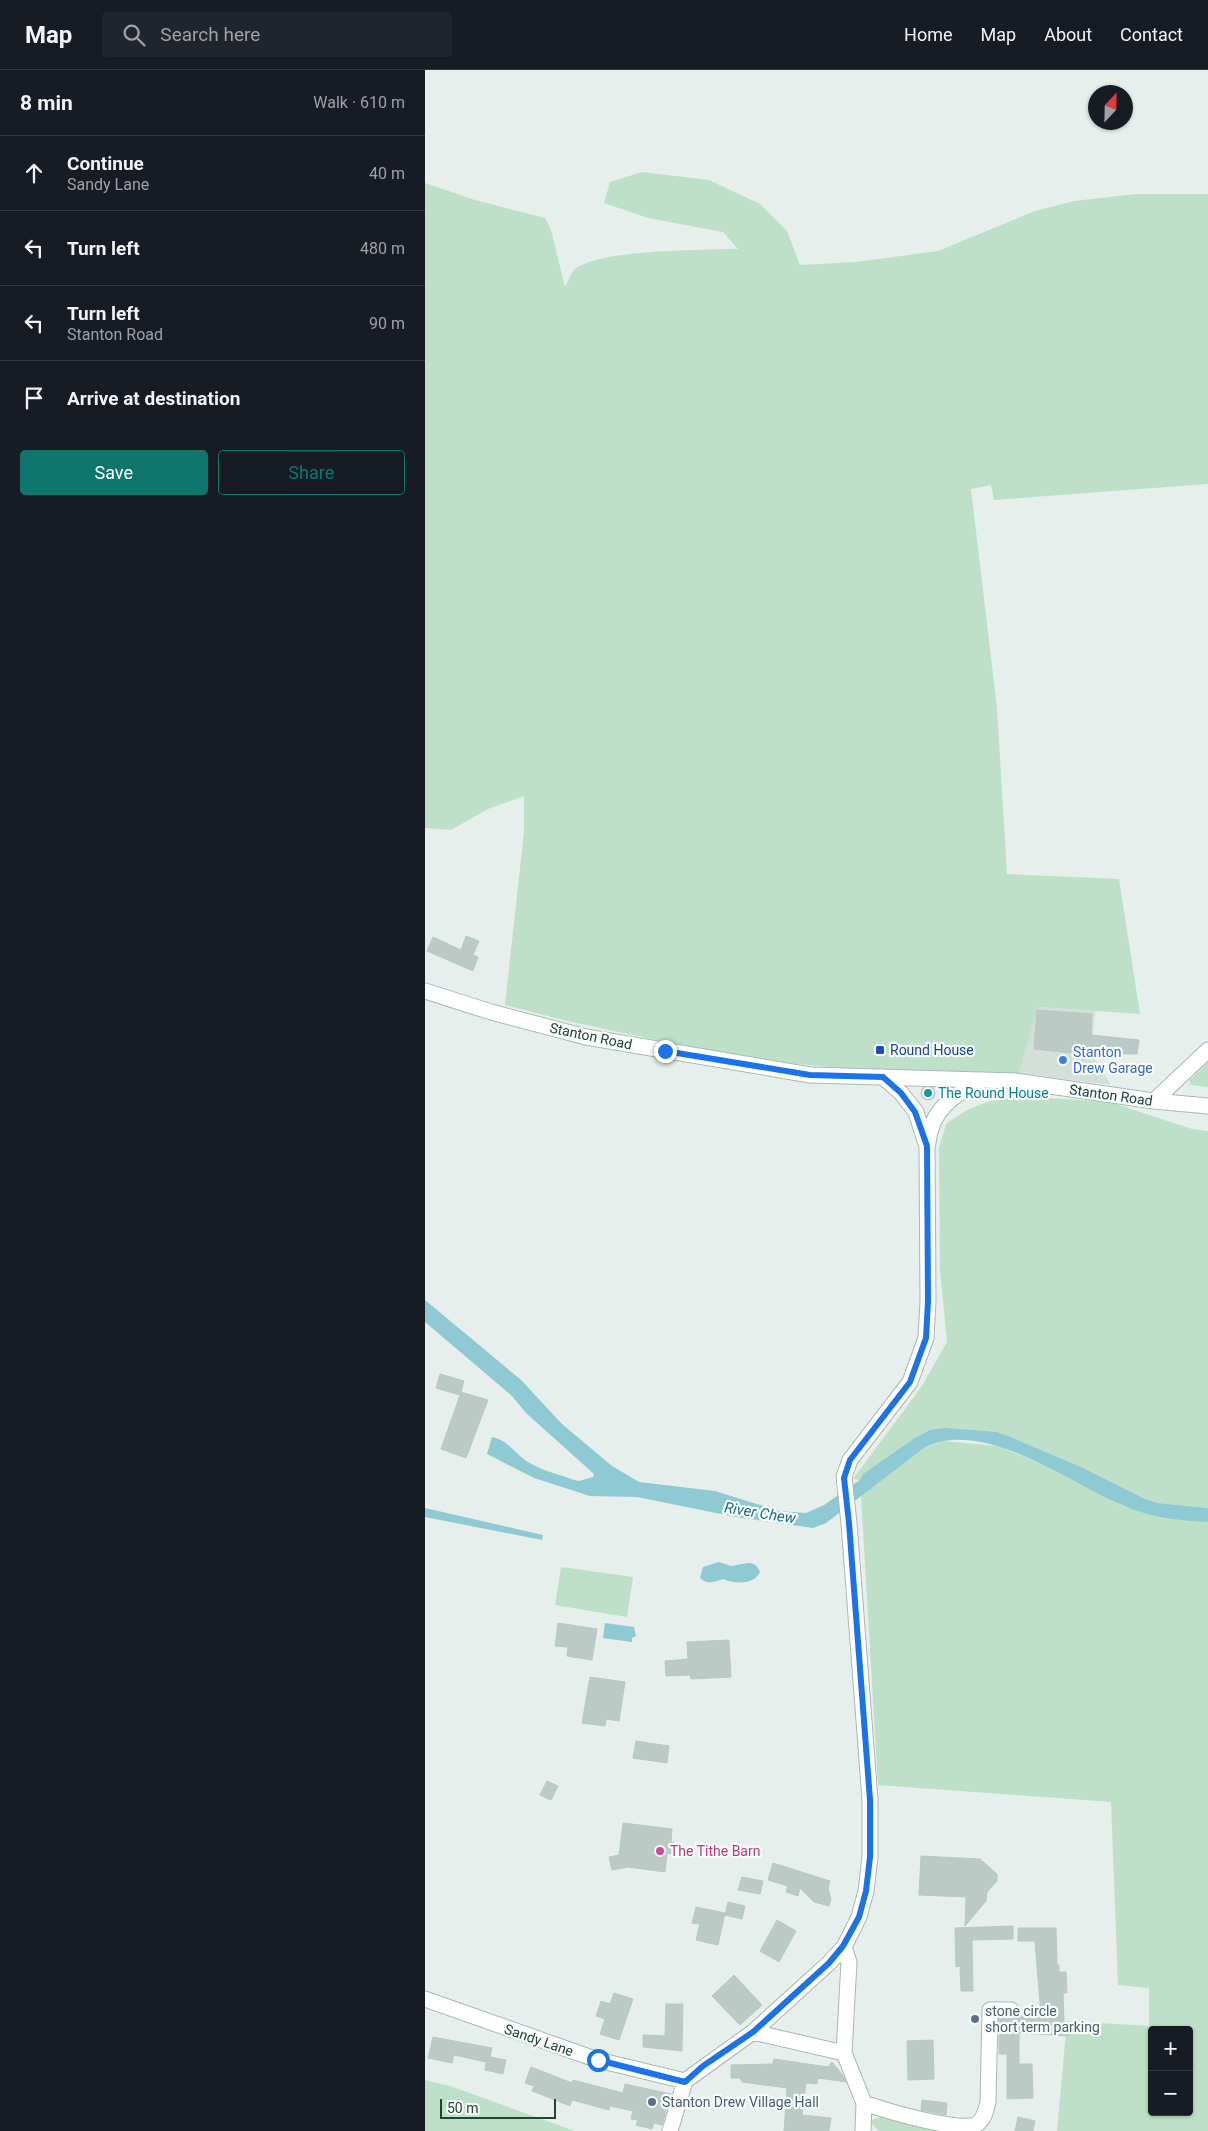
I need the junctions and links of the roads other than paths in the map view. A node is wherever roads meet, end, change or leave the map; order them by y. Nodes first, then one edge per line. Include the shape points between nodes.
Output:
1 (425, 991) edge
2 (1208, 1050) edge
3 (883, 1077) junction
4 (982, 1080) junction
5 (1155, 1101) junction
6 (1208, 1106) edge
7 (927, 1146) junction
8 (843, 1946) junction
9 (425, 1999) edge
10 (1011, 2010) dead end
11 (753, 2032) junction
12 (844, 2053) junction
13 (685, 2082) junction
14 (865, 2103) junction
15 (670, 2131) edge
16 (863, 2131) edge

1 - 3 street, Stanton Road via 586,1037 810,1075
2 - 5 street
3 - 4 street, Stanton Road
3 - 7 street via 915,1112
4 - 5 street, Stanton Road via 1015,1081
4 - 7 street via 958,1093 939,1110 929,1125
5 - 6 street, Stanton Road
7 - 8 street via 926,1338 910,1382 850,1460 844,1478 870,1800 870,1857 859,1917
8 - 11 street via 829,1963
8 - 12 street via 849,1962
9 - 13 street, Sandy Lane via 598,2060
10 - 14 street via 990,2010 988,2102 984,2116 976,2125 962,2127 913,2120
11 - 12 street
11 - 13 street
12 - 14 street
13 - 15 street
14 - 16 street

